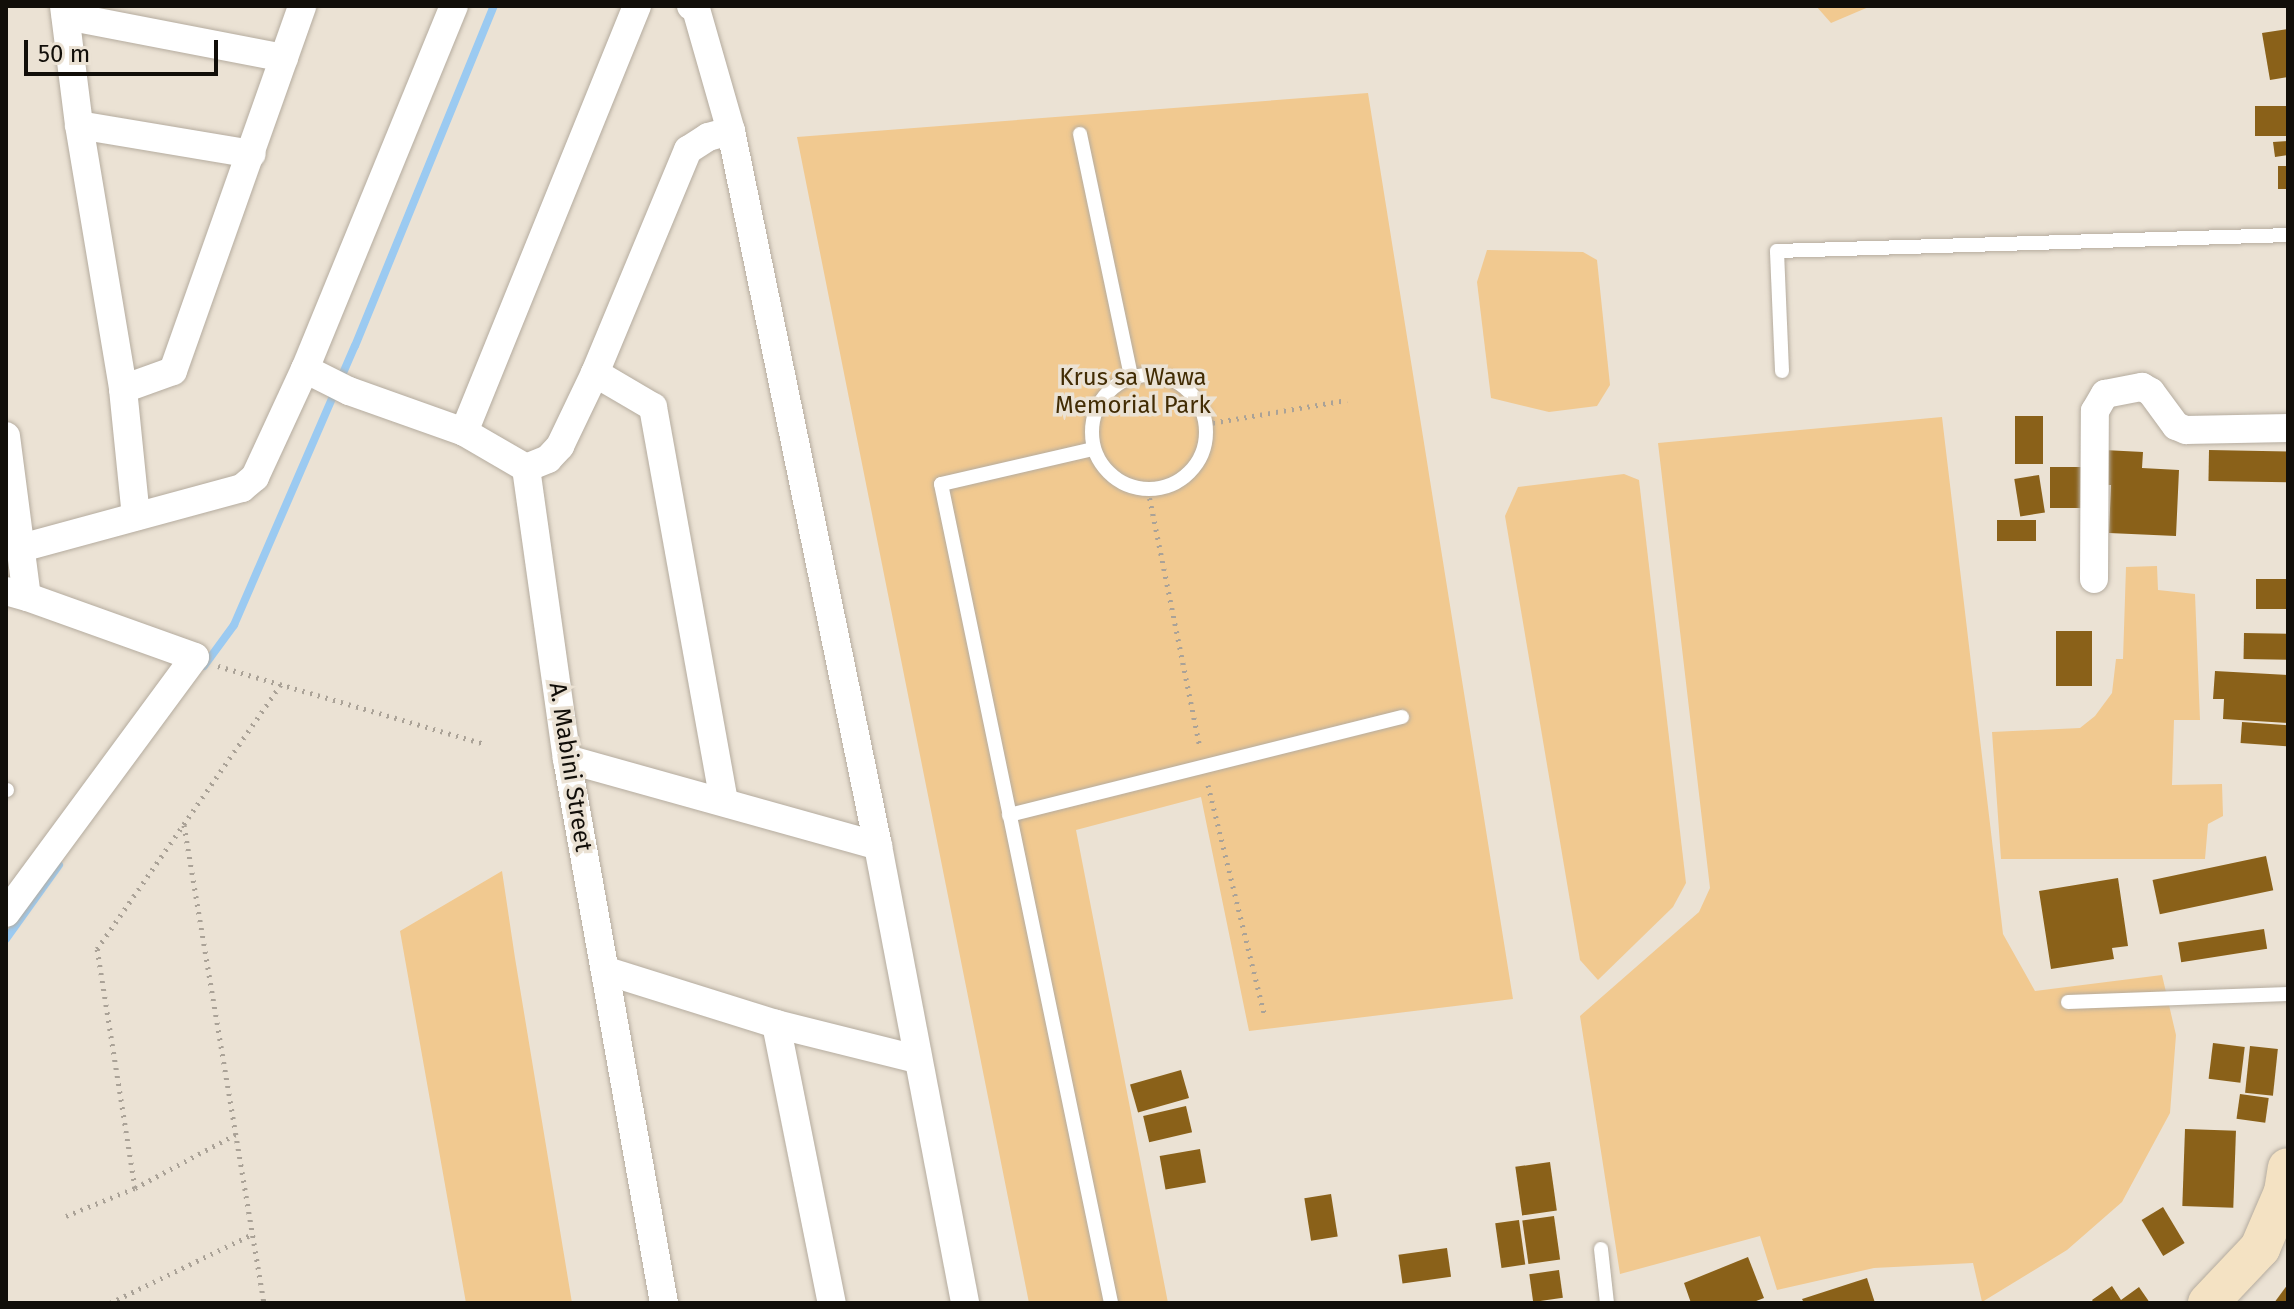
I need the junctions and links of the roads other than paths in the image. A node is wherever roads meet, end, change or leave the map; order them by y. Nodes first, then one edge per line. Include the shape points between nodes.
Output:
1 (302, 6) edge
2 (454, 6) edge
3 (637, 6) edge
4 (691, 6) edge
5 (65, 11) edge
6 (284, 58) junction
7 (79, 125) junction
8 (731, 131) junction
9 (1080, 134) dead end
10 (252, 154) junction
11 (2288, 235) edge
12 (1782, 371) dead end
13 (595, 373) junction
14 (1131, 377) junction
15 (326, 380) junction
16 (123, 389) junction
17 (2288, 428) edge
18 (464, 432) junction
19 (6, 436) edge
20 (1093, 449) junction
21 (526, 468) junction
22 (136, 516) junction
23 (21, 548) junction
24 (2094, 579) dead end
25 (16, 594) edge
26 (1402, 717) dead end
27 (567, 759) junction
28 (724, 802) junction
29 (1009, 815) junction
30 (878, 846) junction
31 (6, 913) edge
32 (607, 971) junction
33 (2288, 994) edge
34 (2068, 1002) dead end
35 (776, 1024) junction
36 (916, 1059) junction
37 (2287, 1184) edge
38 (1601, 1249) dead end
39 (664, 1303) edge
40 (832, 1303) edge
41 (965, 1303) edge
42 (1111, 1303) edge
43 (1607, 1303) edge
44 (2208, 1303) edge

1 - 6 street
2 - 15 street
3 - 18 street
4 - 8 street
5 - 6 street
5 - 7 street
6 - 10 street
7 - 10 street
7 - 16 street
8 - 13 street via 688,150
8 - 30 street
9 - 14 lane
10 - 16 street via 173,371
11 - 12 lane via 1777,251
13 - 21 street via 560,446 548,459
13 - 28 street via 653,407
14 - 20 lane via 1102,398 1092,423
14 - 20 lane via 1149,374 1183,385 1196,398 1205,424 1204,450 1195,466 1166,487 1148,490 1130,487 1102,466
15 - 18 street
15 - 22 street via 249,483
16 - 22 street
17 - 24 street via 2186,430 2176,426 2142,387 2105,394 2095,411
18 - 21 street
19 - 23 street
20 - 29 lane via 941,484
21 - 27 street, A. Mabini Street
22 - 23 street
23 - 25 street
25 - 31 street via 195,657
26 - 29 lane
27 - 28 street
27 - 32 street, A. Mabini Street
28 - 30 street
29 - 42 lane
30 - 36 street
32 - 35 street
32 - 39 street, A. Mabini Street
33 - 34 lane
35 - 36 street
35 - 40 street
36 - 41 street
37 - 44 main road via 2260,1248
38 - 43 lane

